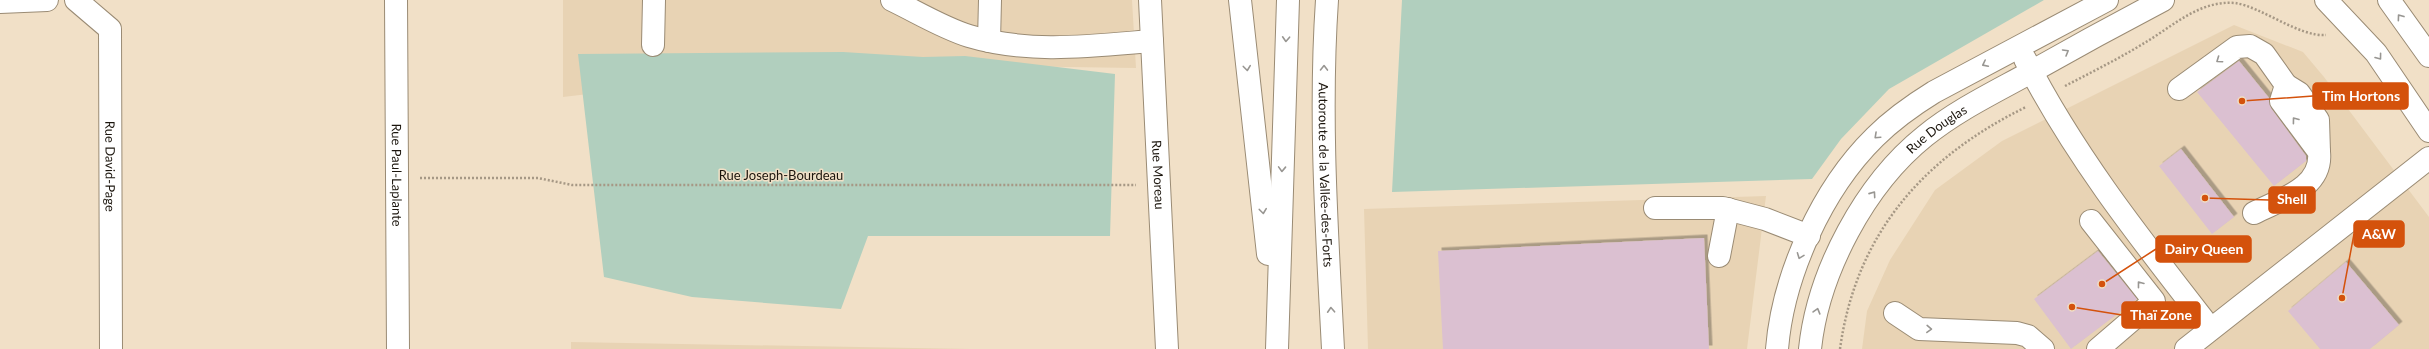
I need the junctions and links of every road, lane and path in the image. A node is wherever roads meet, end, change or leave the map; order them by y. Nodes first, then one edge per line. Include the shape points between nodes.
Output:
1 (47, 0) edge
2 (76, 0) edge
3 (396, 0) edge
4 (654, 0) edge
5 (990, 0) edge
6 (1150, 0) edge
7 (1240, 0) edge
8 (1288, 0) edge
9 (1327, 0) edge
10 (2107, 0) edge
11 (2164, 0) edge
12 (2326, 0) edge
13 (2389, 0) edge
14 (0, 2) edge
15 (900, 2) edge
16 (2330, 33) dead end
17 (989, 41) junction
18 (1152, 41) junction
19 (653, 45) dead end
20 (2020, 47) junction
21 (2429, 56) edge
22 (2032, 71) junction
23 (2065, 86) dead end
24 (2179, 88) dead end
25 (2028, 106) dead end
26 (2429, 130) edge
27 (2429, 158) edge
28 (417, 178) dead end
29 (1139, 185) dead end
30 (1655, 208) dead end
31 (1728, 209) junction
32 (2254, 213) dead end
33 (2090, 220) dead end
34 (1809, 236) junction
35 (1719, 256) dead end
36 (1895, 313) dead end
37 (2210, 328) junction
38 (1277, 342) edge
39 (110, 349) edge
40 (398, 349) edge
41 (1167, 349) edge
42 (1333, 349) edge
43 (1777, 349) edge
44 (1810, 349) edge
45 (1840, 349) edge
46 (2043, 349) edge
47 (2098, 349) edge
48 (2186, 349) edge

1 - 14 main road
2 - 39 main road, Rue David-Page via 110,29
3 - 40 main road, Rue Paul-Laplante
4 - 19 main road
5 - 17 main road
6 - 18 main road, Rue Moreau
7 -> 38 main road
8 -> 38 main road
42 -> 9 main road, Autoroute de la Vallée-des-Forts via 1324,163
10 - 20 main road
22 -> 11 main road, Rue Douglas
12 -> 26 main road via 2376,53
21 -> 13 main road
15 - 17 main road via 968,36
16 - 23 path via 2318,35 2236,3 2216,3 2191,12 2145,43
17 - 18 main road via 1042,48
18 - 41 main road, Rue Moreau
20 - 22 main road
20 -> 34 main road via 1922,100 1876,136 1848,168
22 - 37 main road via 2108,198
44 -> 22 main road, Rue Douglas via 1815,318 1830,272 1848,232 1877,188 1924,136 1962,110
32 -> 24 main road via 2305,187 2315,177 2320,162 2319,152 2281,101 2286,84 2264,54 2250,46 2237,47
25 - 45 path, Rue Douglas via 1984,129 1945,157 1928,171 1898,207 1872,248 1852,292
27 - 37 main road
28 - 29 path, Rue Joseph-Bourdeau via 538,178 572,185
30 - 31 main road
31 - 34 main road via 1766,219
31 - 35 main road
47 -> 33 main road via 2154,301
34 -> 43 main road via 1787,294
36 -> 46 main road via 1919,329 2017,333 2028,336
37 - 48 main road

